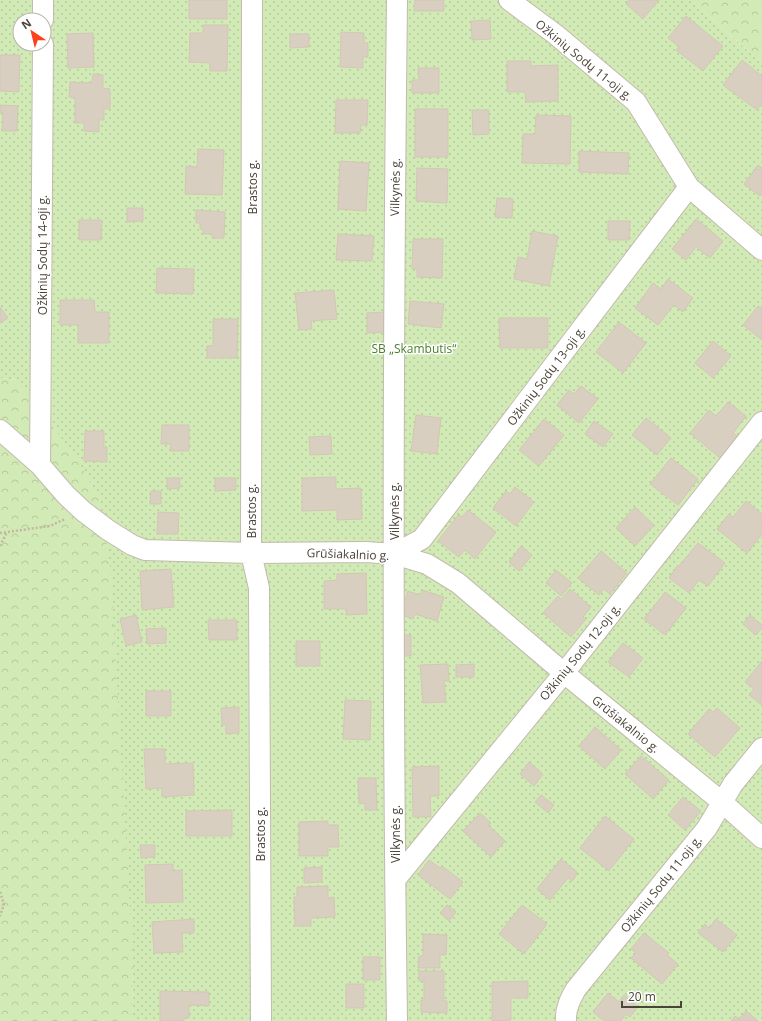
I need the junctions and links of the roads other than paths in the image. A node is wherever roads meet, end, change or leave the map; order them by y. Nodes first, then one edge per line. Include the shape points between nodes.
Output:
1 (43, 0) edge
2 (252, 0) edge
3 (397, 0) edge
4 (508, 0) edge
5 (43, 12) edge
6 (43, 52) edge
7 (689, 187) junction
8 (762, 250) edge
9 (762, 422) edge
10 (0, 430) edge
11 (40, 465) junction
12 (251, 553) junction
13 (394, 554) junction
14 (564, 673) junction
15 (762, 748) edge
16 (722, 802) junction
17 (762, 838) edge
18 (395, 880) junction
19 (261, 1021) edge
20 (397, 1021) edge
21 (566, 1021) edge

1 - 5 street
2 - 12 street, Brastos g.
3 - 13 street, Vilkynės g.
4 - 7 street, Ožkinių Sodų 11-oji g. via 554,34 636,102
6 - 11 street, Ožkinių Sodų 14-oji g.
7 - 8 street, Ožkinių Sodų 11-oji g.
7 - 13 street, Ožkinių Sodų 13-oji g. via 422,539
9 - 14 street, Ožkinių Sodų 12-oji g.
10 - 11 street, Grūšiakalnio g.
11 - 12 street, Grūšiakalnio g. via 66,496 83,511 132,545 145,550
12 - 13 street, Grūšiakalnio g.
12 - 19 street, Brastos g. via 259,588
13 - 14 street, Grūšiakalnio g. via 427,564 458,583
13 - 18 street, Vilkynės g.
14 - 16 street, Grūšiakalnio g.
14 - 18 street, Ožkinių Sodų 12-oji g.
15 - 16 street, Ožkinių Sodų 11-oji g.
16 - 17 street, Grūšiakalnio g.
16 - 21 street, Ožkinių Sodų 11-oji g. via 707,828 576,989 568,1002
18 - 20 street, Vilkynės g.

